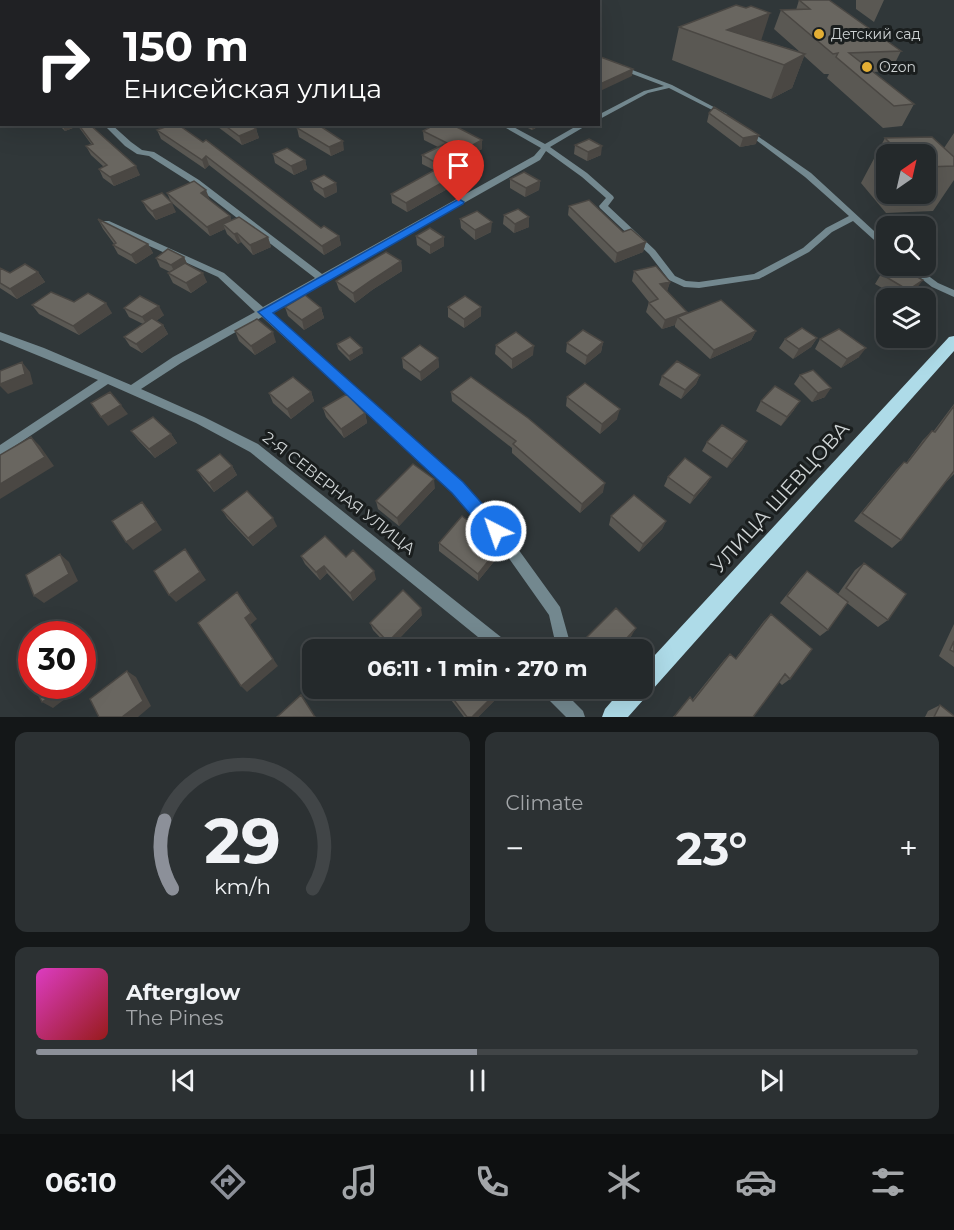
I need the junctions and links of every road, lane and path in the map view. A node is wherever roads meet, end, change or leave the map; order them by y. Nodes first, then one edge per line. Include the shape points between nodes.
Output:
1 (600, 60) edge
2 (670, 86) junction
3 (600, 117) edge
4 (728, 117) edge
5 (736, 123) edge
6 (108, 126) edge
7 (506, 126) edge
8 (582, 126) edge
9 (547, 146) junction
10 (852, 218) junction
11 (106, 224) edge
12 (876, 238) edge
13 (923, 276) edge
14 (322, 279) junction
15 (954, 294) edge
16 (264, 312) junction
17 (0, 336) edge
18 (954, 341) edge
19 (108, 379) junction
20 (133, 389) junction
21 (0, 451) edge
22 (492, 639) edge
23 (562, 639) edge
24 (653, 673) edge
25 (566, 699) edge
26 (629, 699) edge
27 (577, 717) edge
28 (613, 717) edge

1 - 2 street
2 - 3 street via 646,92
2 - 4 street
5 - 10 street via 808,175
6 - 14 street via 140,152 151,154 188,176
7 - 9 street
8 - 9 street
9 - 10 street via 582,170 610,198 603,206 652,252 672,278 684,284 756,277 806,250 829,230
9 - 14 street via 537,158
10 - 12 street
11 - 16 street via 221,275
13 - 15 street
14 - 16 street
16 - 20 street
16 - 23 street via 458,488 508,546 555,612
17 - 19 street, 2-Я СЕВЕРНАЯ УЛИЦА
18 - 24 main road, УЛИЦА ШЕВЦОВА
19 - 20 street, 2-Я СЕВЕРНАЯ УЛИЦА
19 - 21 street
20 - 22 street, 2-Я СЕВЕРНАЯ УЛИЦА via 254,448
25 - 27 street
26 - 28 main road

